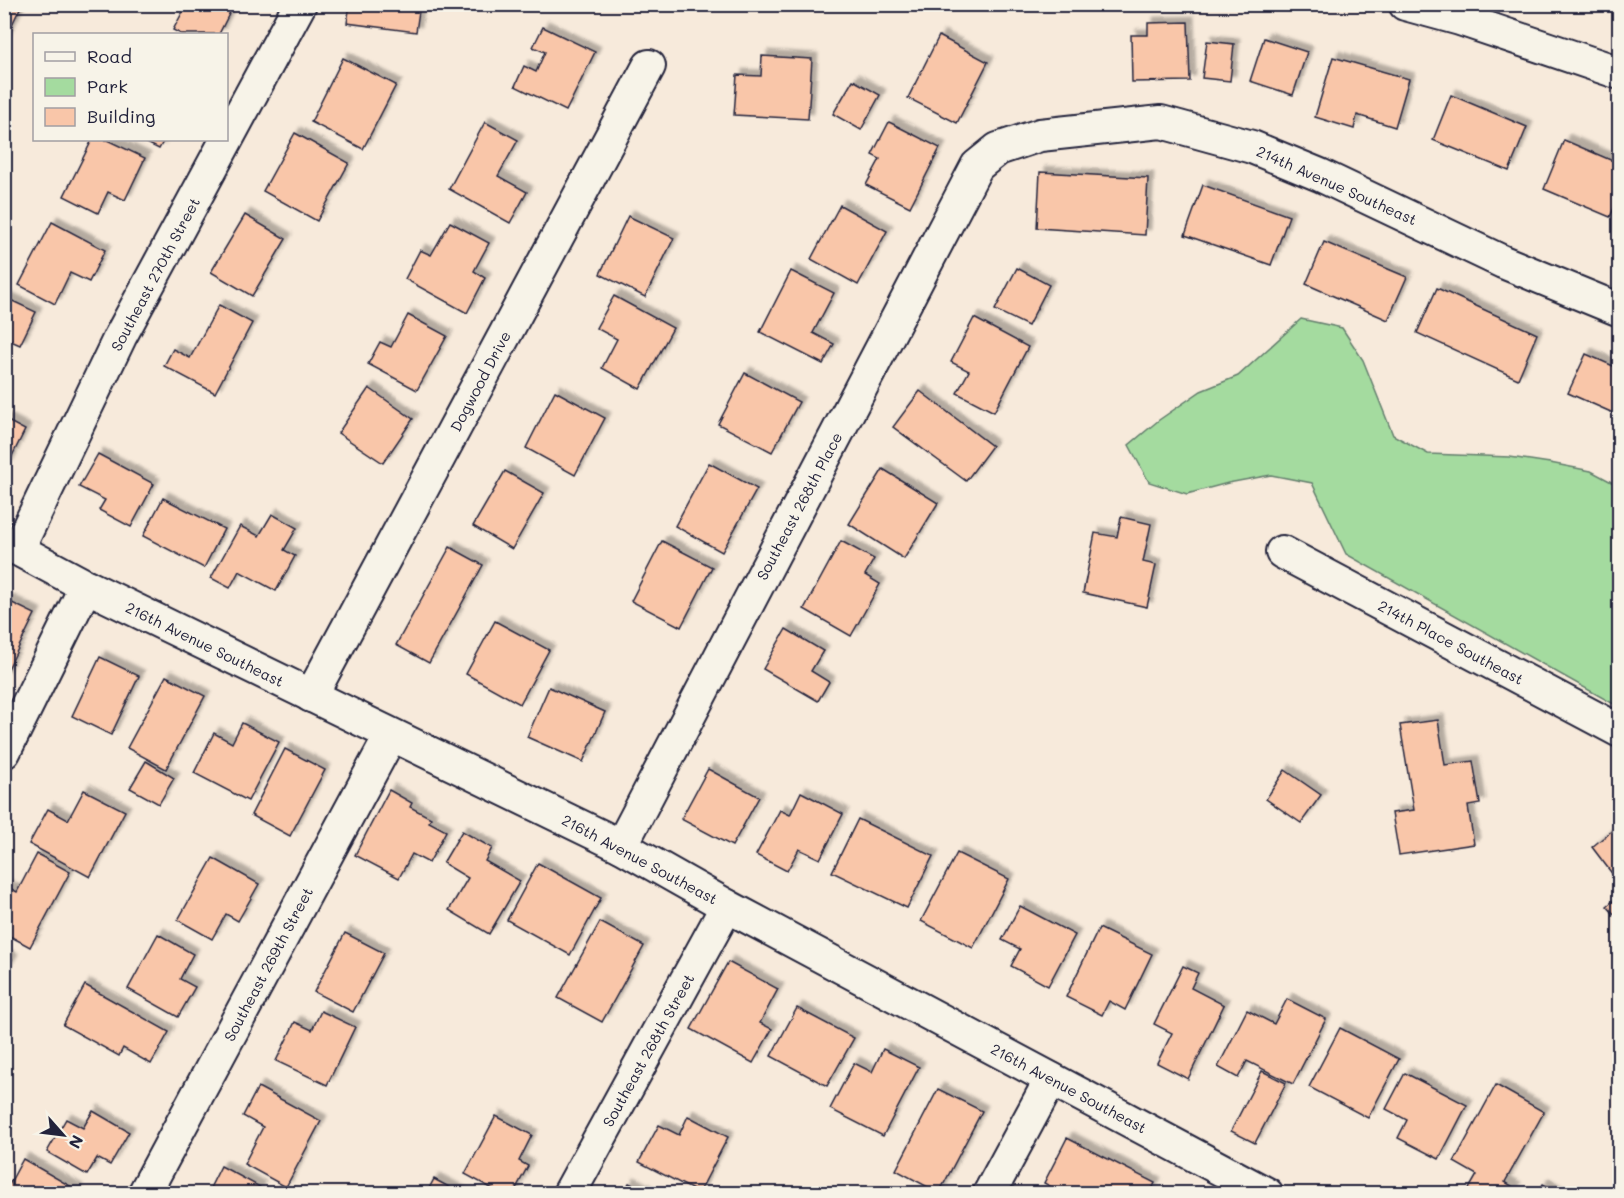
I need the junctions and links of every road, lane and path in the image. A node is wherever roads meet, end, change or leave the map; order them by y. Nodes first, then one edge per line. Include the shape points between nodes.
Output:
1 (300, 4) edge
2 (1405, 4) edge
3 (1463, 12) edge
4 (649, 66) dead end
5 (1620, 74) edge
6 (228, 137) edge
7 (226, 141) edge
8 (977, 165) joint
9 (1620, 310) edge
10 (11, 545) edge
11 (1282, 552) dead end
12 (86, 586) junction
13 (312, 696) junction
14 (1620, 731) edge
15 (391, 735) junction
16 (4, 752) edge
17 (621, 846) junction
18 (727, 906) junction
19 (1051, 1079) junction
20 (144, 1194) edge
21 (569, 1194) edge
22 (989, 1194) edge
23 (1268, 1194) edge

1 - 6 street, Southeast 270th Street
2 - 3 street
3 - 5 street
4 - 13 street, Dogwood Drive
7 - 10 street, Southeast 270th Street
8 - 9 street, 214th Avenue Southeast via 998,149 1040,135 1161,122 1252,147 1311,171 1503,262
8 - 17 street, Southeast 268th Place
10 - 12 street, 216th Avenue Southeast
11 - 14 street, 214th Place Southeast
12 - 13 street, 216th Avenue Southeast
12 - 16 street
13 - 15 street, 216th Avenue Southeast
15 - 17 street, 216th Avenue Southeast
15 - 20 street, Southeast 269th Street
17 - 18 street, 216th Avenue Southeast
18 - 19 street, 216th Avenue Southeast
18 - 21 street, Southeast 268th Street
19 - 22 street
19 - 23 street, 216th Avenue Southeast

